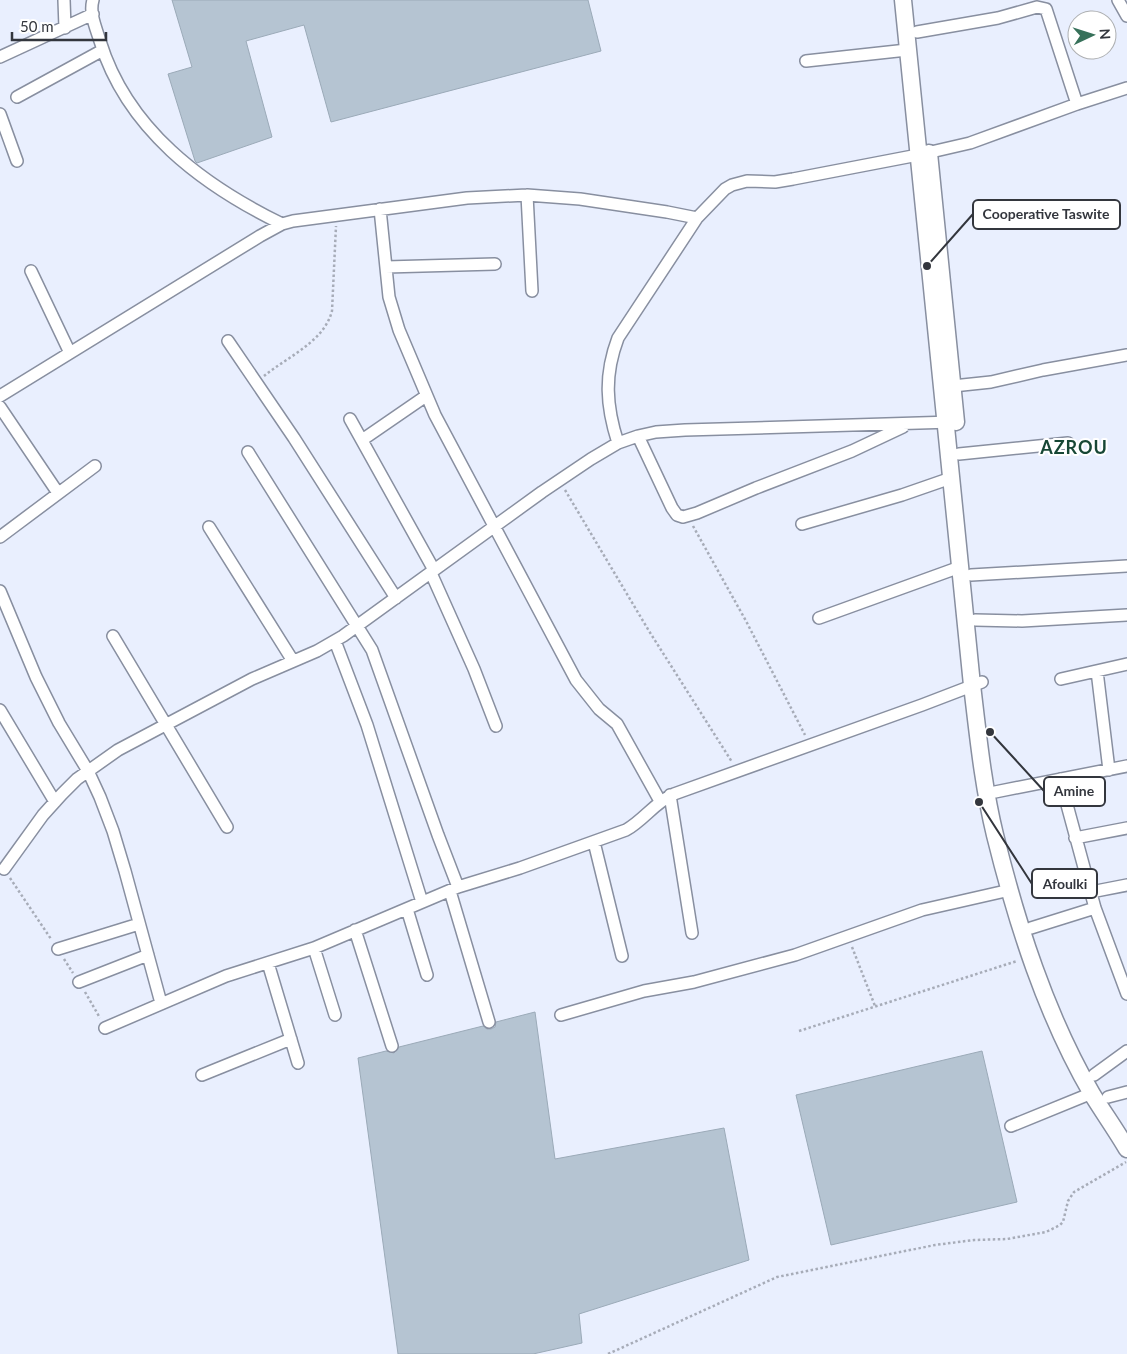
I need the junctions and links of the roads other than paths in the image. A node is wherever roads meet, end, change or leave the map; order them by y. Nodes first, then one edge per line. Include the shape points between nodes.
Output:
1 (64, 0) edge
2 (93, 0) edge
3 (903, 0) edge
4 (913, 0) edge
5 (1118, 0) edge
6 (92, 14) junction
7 (1127, 16) edge
8 (65, 28) junction
9 (916, 32) junction
10 (103, 50) junction
11 (907, 50) junction
12 (0, 57) edge
13 (806, 60) dead end
14 (1127, 88) edge
15 (17, 97) dead end
16 (1077, 104) junction
17 (0, 114) edge
18 (923, 154) junction
19 (17, 161) dead end
20 (527, 195) junction
21 (380, 209) junction
22 (697, 218) junction
23 (282, 224) junction
24 (495, 264) dead end
25 (386, 267) junction
26 (32, 271) dead end
27 (532, 291) dead end
28 (228, 341) dead end
29 (70, 353) junction
30 (1127, 355) edge
31 (953, 386) junction
32 (0, 396) edge
33 (426, 396) junction
34 (0, 407) edge
35 (350, 419) dead end
36 (951, 422) junction
37 (908, 424) junction
38 (638, 436) junction
39 (362, 440) junction
40 (618, 443) junction
41 (1068, 443) dead end
42 (248, 452) dead end
43 (959, 454) junction
44 (95, 466) dead end
45 (951, 478) junction
46 (58, 493) junction
47 (802, 524) dead end
48 (209, 527) dead end
49 (494, 527) junction
50 (0, 537) edge
51 (1127, 566) edge
52 (433, 571) junction
53 (965, 571) junction
54 (0, 591) edge
55 (396, 598) junction
56 (1127, 615) edge
57 (819, 618) dead end
58 (975, 620) junction
59 (357, 627) junction
60 (113, 636) dead end
61 (335, 641) junction
62 (293, 661) junction
63 (1127, 664) edge
64 (1097, 671) junction
65 (1061, 679) dead end
66 (977, 684) junction
67 (0, 710) edge
68 (166, 724) junction
69 (496, 726) dead end
70 (1127, 766) edge
71 (1109, 770) junction
72 (88, 771) junction
73 (1060, 779) junction
74 (996, 792) junction
75 (665, 798) junction
76 (55, 802) junction
77 (227, 827) dead end
78 (1127, 828) edge
79 (1075, 838) junction
80 (594, 842) junction
81 (4, 869) dead end
82 (1127, 885) edge
83 (454, 889) junction
84 (1010, 890) junction
85 (1091, 892) junction
86 (422, 902) junction
87 (407, 908) junction
88 (1095, 908) junction
89 (139, 924) junction
90 (1031, 928) junction
91 (355, 930) junction
92 (692, 933) dead end
93 (314, 948) junction
94 (58, 949) dead end
95 (148, 955) junction
96 (622, 956) dead end
97 (268, 963) junction
98 (427, 975) dead end
99 (80, 982) dead end
100 (1127, 994) edge
101 (161, 1003) junction
102 (335, 1015) dead end
103 (561, 1015) dead end
104 (489, 1022) dead end
105 (105, 1028) dead end
106 (291, 1038) junction
107 (392, 1046) dead end
108 (1127, 1051) edge
109 (298, 1063) dead end
110 (202, 1075) dead end
111 (1094, 1075) junction
112 (1127, 1092) edge
113 (1100, 1095) junction
114 (1011, 1126) dead end
115 (1127, 1130) edge
116 (1127, 1148) edge

1 - 8 street
2 - 6 street
3 - 11 main road
4 - 9 main road
5 - 7 street
6 - 8 street
6 - 10 street
8 - 12 street
9 - 16 street via 998,18 1038,7 1046,9
9 - 18 main road
10 - 15 street
10 - 23 street via 109,68 125,95 151,130 178,158 232,197
11 - 13 street
11 - 18 main road
14 - 16 street
16 - 18 street via 970,143
17 - 19 street
18 - 22 street via 775,182 739,182 725,189
18 - 31 main road
18 - 36 main road
20 - 21 street via 468,198
20 - 22 street via 580,199
20 - 27 street
21 - 23 street
21 - 25 street
22 - 40 street via 618,338 611,356 608,393 611,422
23 - 29 street
24 - 25 street
25 - 33 street via 392,310
26 - 29 street
28 - 55 street
29 - 32 street
30 - 31 street via 991,382
31 - 36 main road
33 - 39 street
33 - 49 street
34 - 46 street
35 - 39 street
36 - 37 street
36 - 43 main road
36 - 45 main road
37 - 38 street via 685,430
37 - 38 street via 852,451 687,516 677,515 672,508
38 - 40 street
39 - 52 street
40 - 49 street
41 - 43 street
42 - 59 street
43 - 53 main road
44 - 46 street
45 - 47 street
45 - 53 main road
46 - 50 street
48 - 62 street
49 - 52 street
49 - 75 street via 576,680 599,709 617,724
51 - 53 street
52 - 55 street
52 - 69 street
53 - 57 street
53 - 58 main road
53 - 66 main road
54 - 72 street via 36,677
55 - 59 street
56 - 58 street via 1022,621
58 - 66 main road
59 - 61 street
59 - 83 street via 375,658
60 - 68 street
61 - 62 street
61 - 86 street via 367,725
62 - 68 street
63 - 64 street
64 - 65 street
64 - 71 street
66 - 74 main road
66 - 75 street
66 - 84 main road via 987,796
67 - 76 street
68 - 72 street via 118,750
68 - 77 street
70 - 71 street
71 - 73 street
72 - 76 street
72 - 89 street via 113,831
73 - 74 street
73 - 79 street
74 - 90 main road
75 - 80 street via 639,823
75 - 92 street
76 - 81 street
78 - 79 street
79 - 85 street
80 - 83 street
80 - 96 street
82 - 85 street
83 - 86 street
83 - 104 street
84 - 103 street via 922,910 795,955 694,982 644,991
84 - 113 main road via 1030,957 1061,1032
85 - 88 street
86 - 87 street
87 - 91 street
87 - 98 street
88 - 90 street
88 - 100 street
89 - 94 street
89 - 95 street
90 - 111 main road via 1058,999
91 - 93 street
91 - 107 street
93 - 97 street
93 - 102 street
95 - 99 street
95 - 101 street
97 - 101 street via 226,976
97 - 106 street
101 - 105 street
106 - 109 street
106 - 110 street
108 - 111 street
111 - 113 main road
112 - 113 street
113 - 114 street
113 - 115 main road
113 - 116 main road

